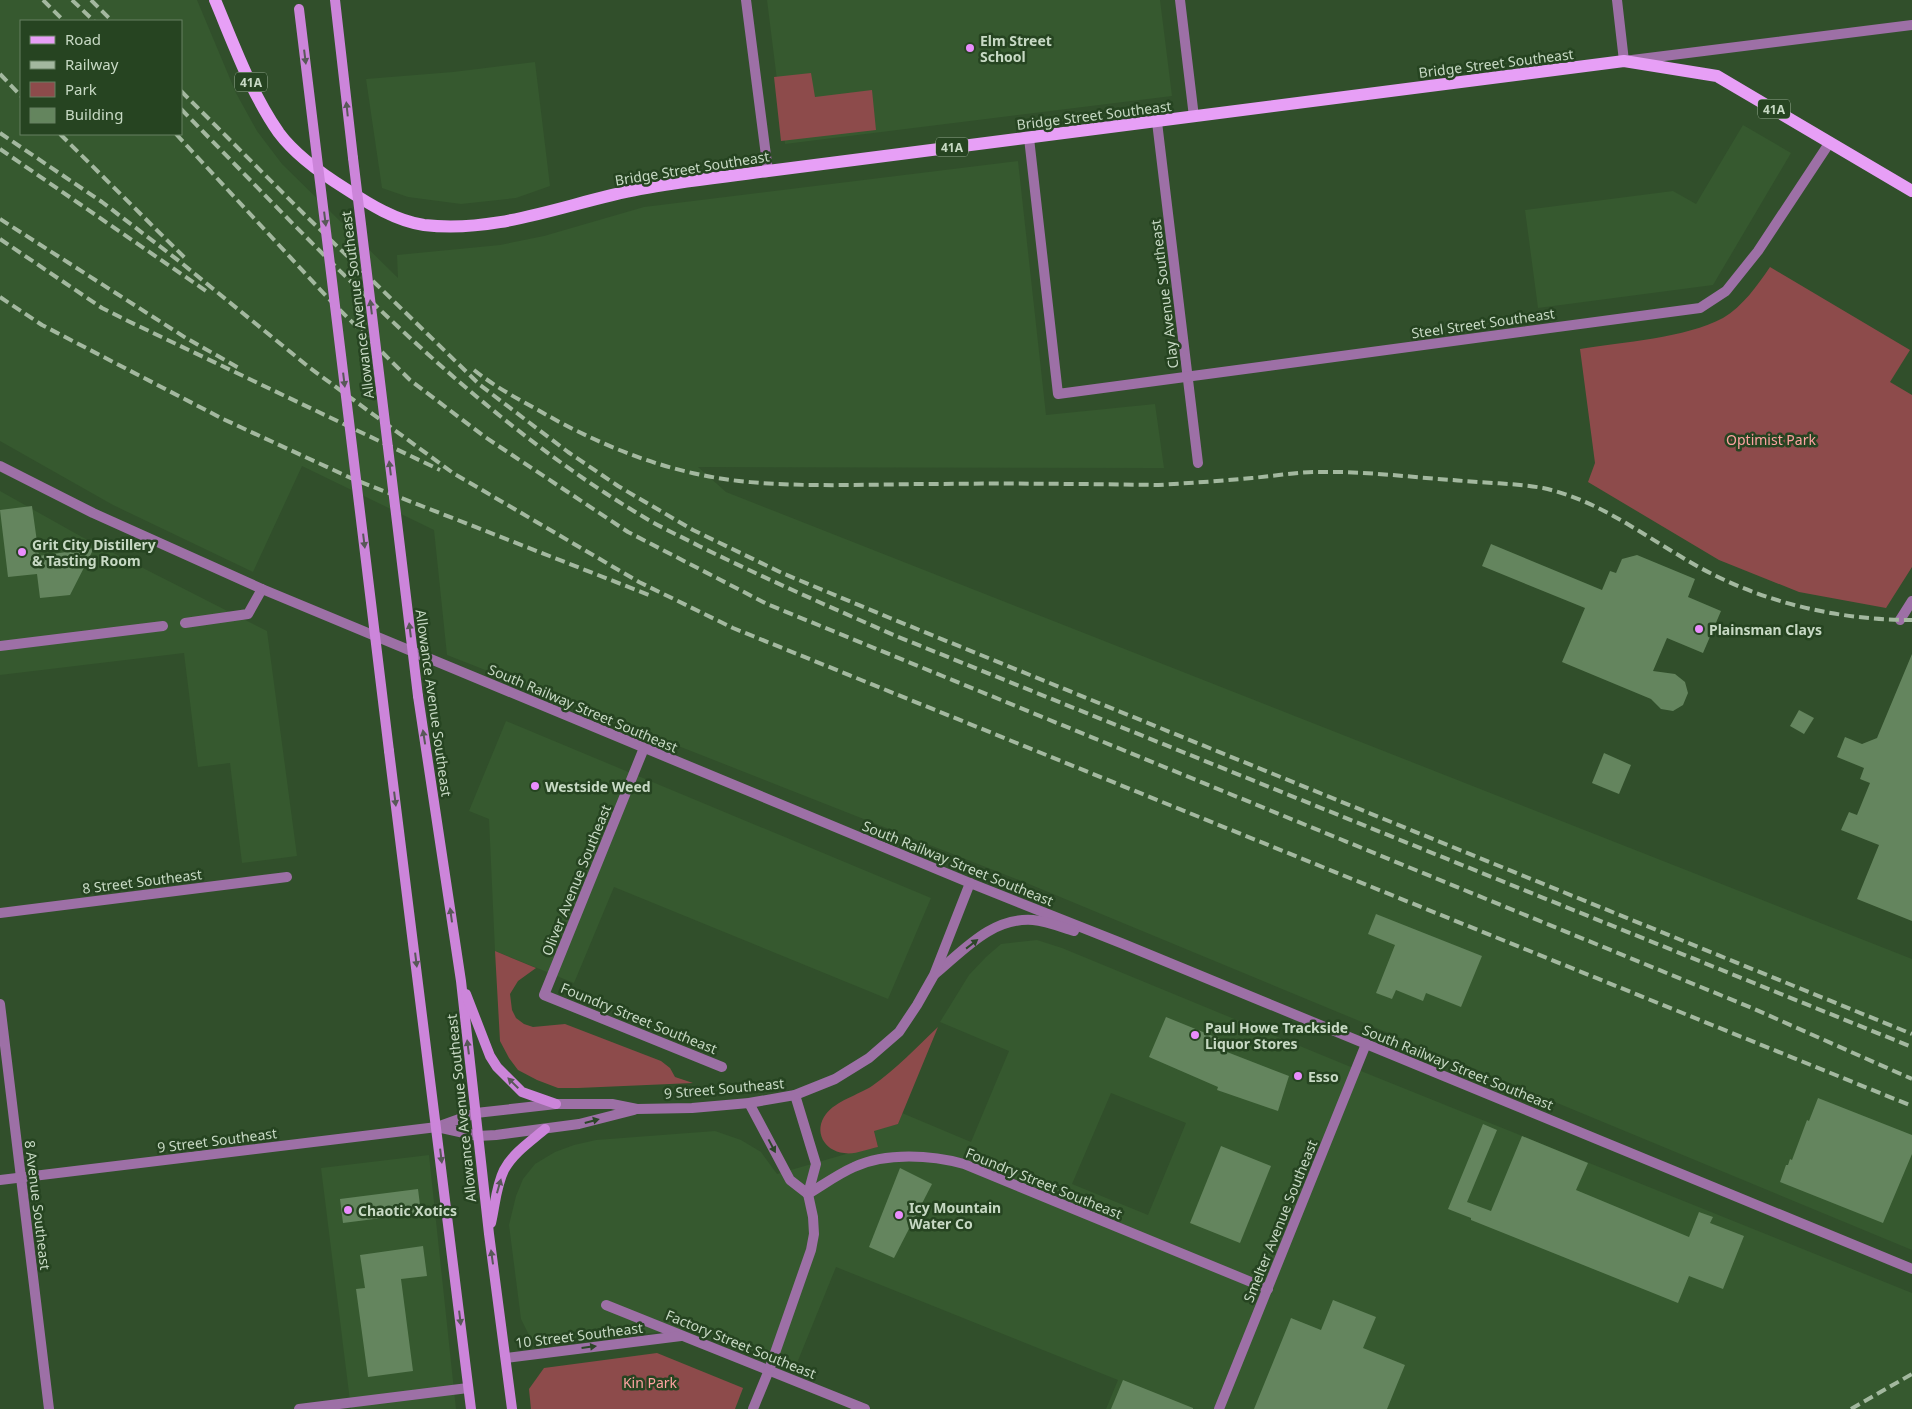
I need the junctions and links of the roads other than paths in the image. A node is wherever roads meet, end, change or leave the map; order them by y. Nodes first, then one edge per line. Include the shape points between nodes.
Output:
1 (215, 0) edge
2 (335, 0) edge
3 (746, 0) edge
4 (1180, 0) edge
5 (1617, 0) edge
6 (299, 5) edge
7 (1912, 26) edge
8 (1624, 61) junction
9 (1194, 117) junction
10 (1156, 122) junction
11 (1029, 138) junction
12 (1830, 142) junction
13 (768, 171) junction
14 (1912, 191) edge
15 (1188, 376) junction
16 (1198, 463) dead end
17 (0, 466) edge
18 (262, 589) junction
19 (1912, 601) edge
20 (1900, 620) dead end
21 (185, 623) dead end
22 (162, 626) dead end
23 (0, 646) edge
24 (644, 748) junction
25 (287, 877) dead end
26 (970, 883) junction
27 (0, 913) edge
28 (1122, 944) junction
29 (934, 975) junction
30 (460, 980) junction
31 (544, 995) joint
32 (0, 1004) edge
33 (1366, 1044) junction
34 (722, 1067) dead end
35 (795, 1095) junction
36 (749, 1102) junction
37 (556, 1104) junction
38 (637, 1109) junction
39 (476, 1113) junction
40 (437, 1127) junction
41 (545, 1129) junction
42 (478, 1136) junction
43 (21, 1177) junction
44 (0, 1180) edge
45 (808, 1194) junction
46 (489, 1234) junction
47 (1912, 1269) edge
48 (1268, 1289) junction
49 (606, 1305) dead end
50 (684, 1335) junction
51 (506, 1358) junction
52 (769, 1370) junction
53 (468, 1388) junction
54 (49, 1409) edge
55 (299, 1409) edge
56 (471, 1409) edge
57 (512, 1409) edge
58 (753, 1409) edge
59 (865, 1409) edge
60 (1219, 1409) edge

1 - 13 main road, Bridge Street Southeast / 41A via 257,94 280,133 301,156 369,204 398,218 424,224 478,225 516,220 640,189
30 -> 2 main road, Allowance Avenue Southeast, bridge via 418,696
3 - 13 street
4 - 9 street
5 - 8 street
6 -> 40 main road, Allowance Avenue Southeast, bridge
7 - 8 street, Bridge Street Southeast
8 - 9 main road, Bridge Street Southeast / 41A
8 - 12 main road, 41A via 1717,76
9 - 10 main road, Bridge Street Southeast / 41A
10 - 11 main road, Bridge Street Southeast / 41A
10 - 15 street, Clay Avenue Southeast
11 - 13 main road, Bridge Street Southeast / 41A
11 - 15 street, Steel Street Southeast via 1058,394
12 - 14 main road, 41A
12 - 15 street, Steel Street Southeast via 1758,252 1726,291 1700,308
15 - 16 street, Clay Avenue Southeast
17 - 18 street, South Railway Street Southeast via 92,513
18 - 21 street via 248,614
18 - 24 street, South Railway Street Southeast
19 - 20 street
22 - 23 street
24 - 26 street, South Railway Street Southeast
24 - 31 street, Oliver Avenue Southeast
25 - 27 street, 8 Street Southeast
26 - 28 street, South Railway Street Southeast
26 - 29 street, 9 Street Southeast
29 -> 28 street via 991,929 1009,921 1035,920
28 - 33 street, South Railway Street Southeast
29 - 35 street, 9 Street Southeast via 899,1032 869,1058 835,1079
37 -> 30 main road via 522,1092 497,1067
39 -> 30 main road, Allowance Avenue Southeast
31 - 34 street, Foundry Street Southeast
32 - 43 street, 8 Avenue Southeast
33 - 47 street, South Railway Street Southeast
33 - 48 street, Smelter Avenue Southeast
35 - 36 street, 9 Street Southeast
35 - 45 street via 816,1164
36 - 38 street, 9 Street Southeast
36 -> 45 street via 790,1180
37 - 38 street, 9 Street Southeast via 612,1104
37 - 39 street, 9 Street Southeast
41 -> 38 street, 9 Street Southeast
39 - 40 street, 9 Street Southeast
39 - 42 main road, Allowance Avenue Southeast
40 - 42 street, 9 Street Southeast
40 - 43 street, 9 Street Southeast
40 -> 53 main road, Allowance Avenue Southeast
41 - 42 street, 9 Street Southeast
46 -> 41 main road via 504,1171 517,1152
42 - 46 main road, Allowance Avenue Southeast
43 - 44 street, 9 Street Southeast
43 - 54 street, 8 Avenue Southeast
45 - 48 street, Foundry Street Southeast via 856,1165 925,1156 948,1160
45 - 52 street via 814,1234 811,1250
51 -> 46 main road, Allowance Avenue Southeast
48 - 60 street, Smelter Avenue Southeast
49 - 50 street, Factory Street Southeast
51 -> 50 street, 10 Street Southeast
50 - 52 street, Factory Street Southeast
51 - 57 main road, Allowance Avenue Southeast
52 - 58 street
52 - 59 street, Factory Street Southeast
53 - 55 street
53 - 56 main road, Allowance Avenue Southeast

